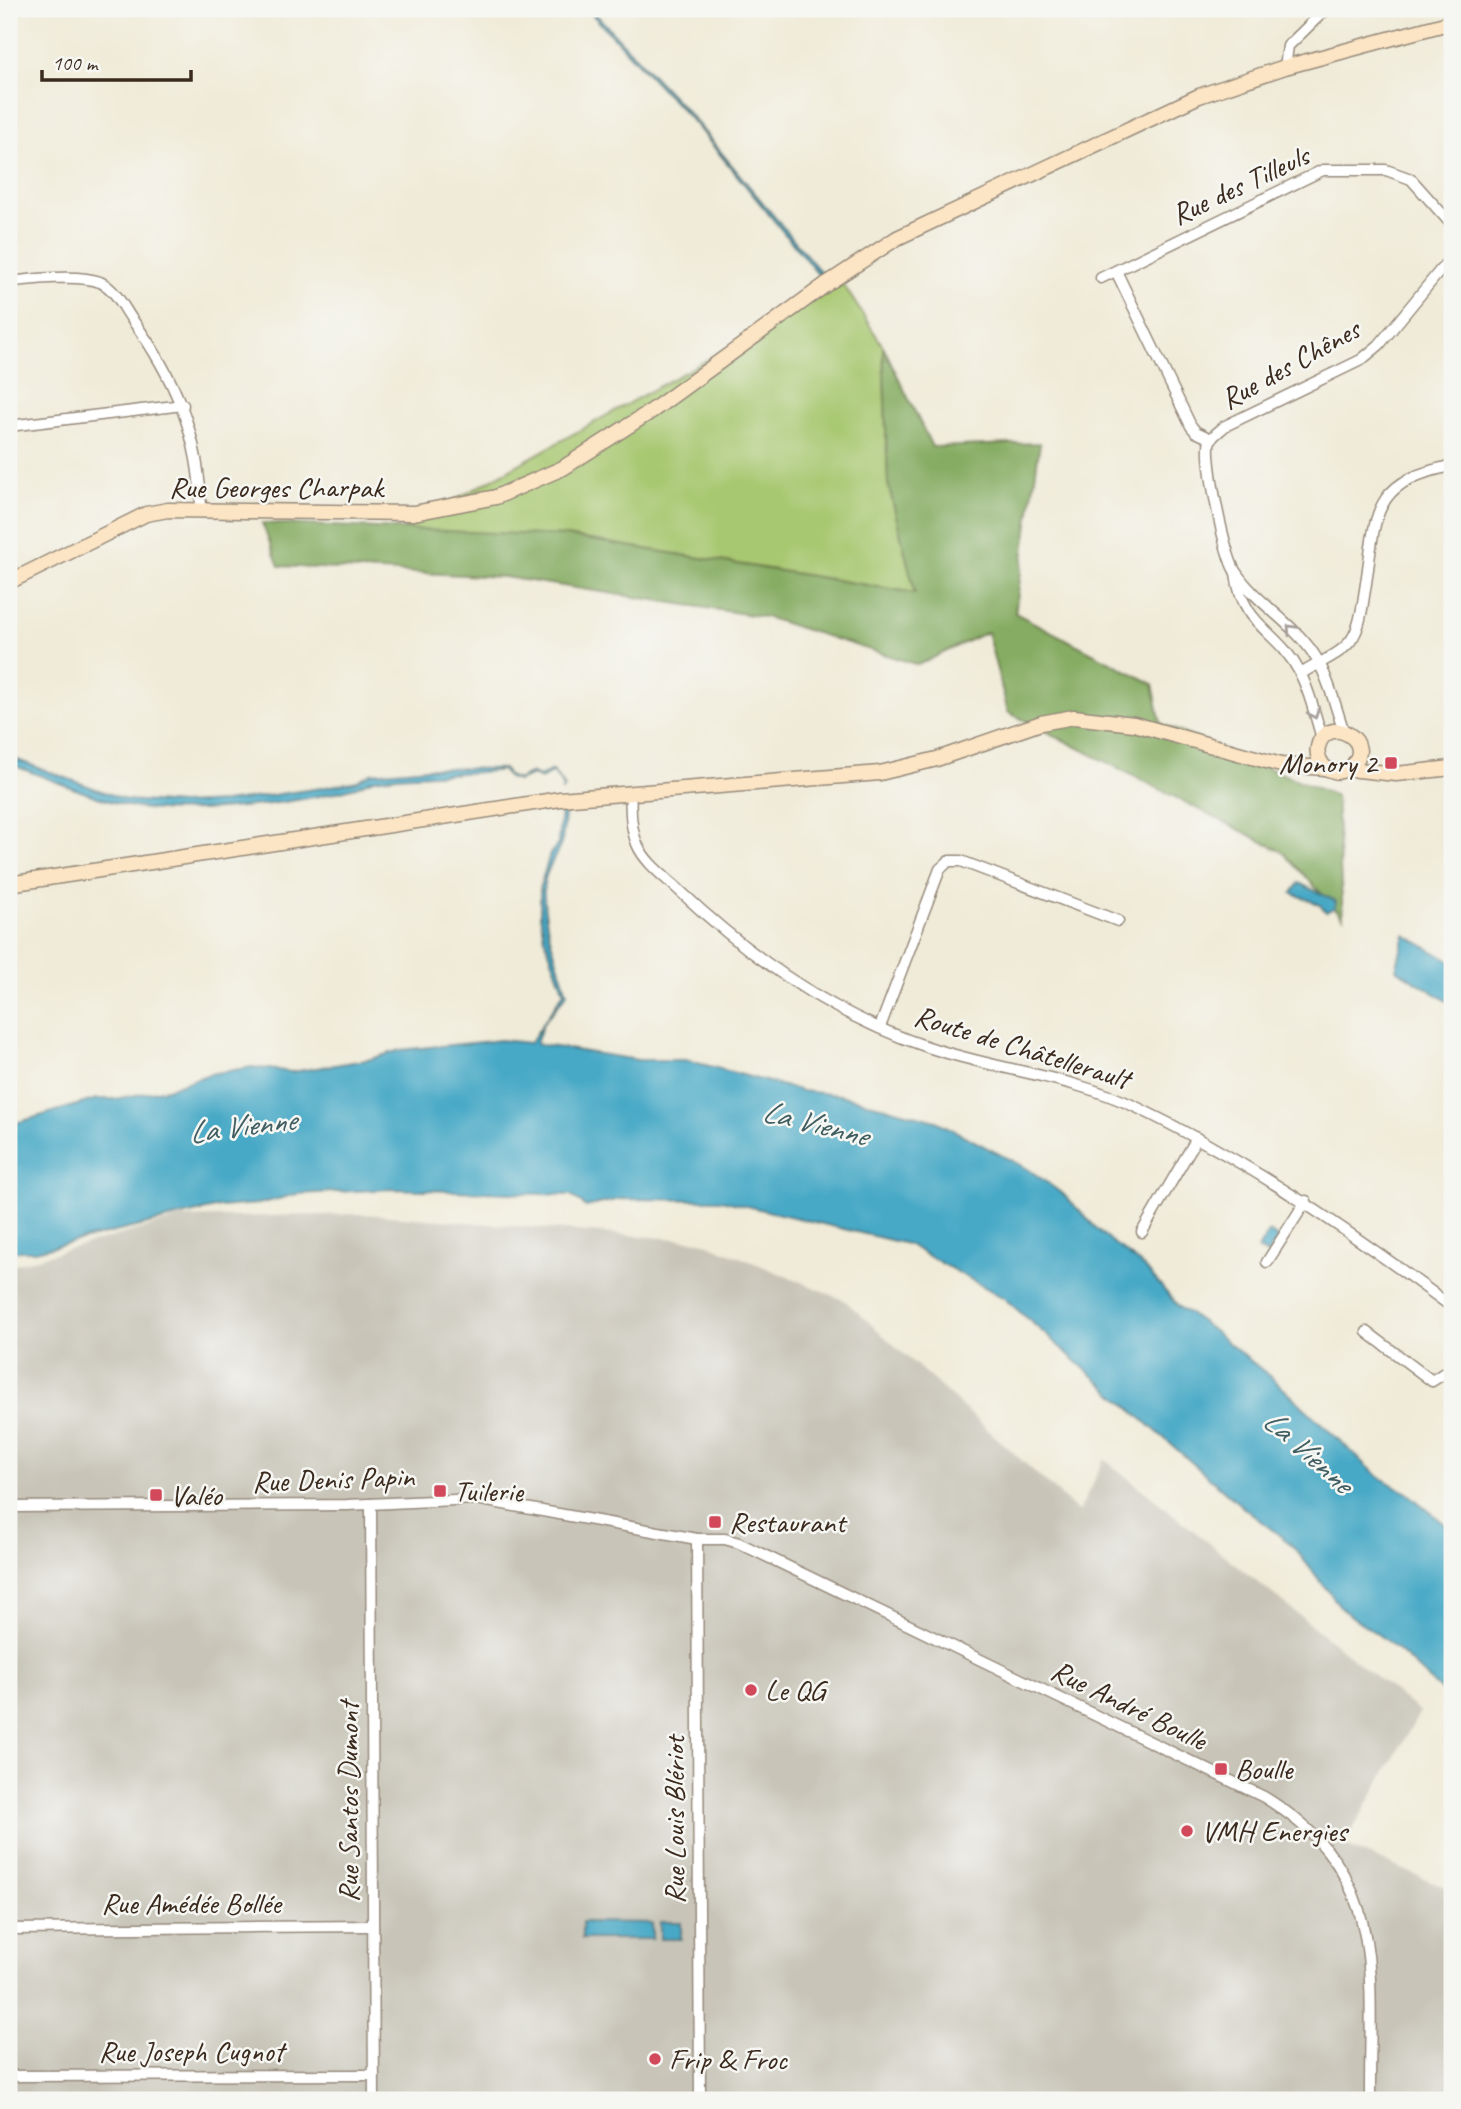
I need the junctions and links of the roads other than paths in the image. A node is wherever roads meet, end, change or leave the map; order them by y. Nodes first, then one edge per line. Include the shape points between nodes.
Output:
1 (1326, 9) edge
2 (1452, 22) edge
3 (1285, 67) junction
4 (1452, 225) edge
5 (1452, 256) edge
6 (1116, 271) junction
7 (1101, 278) dead end
8 (9, 282) edge
9 (183, 405) junction
10 (9, 426) edge
11 (1211, 439) junction
12 (1452, 466) edge
13 (201, 511) junction
14 (1236, 573) junction
15 (9, 582) edge
16 (1318, 662) junction
17 (1301, 674) junction
18 (1344, 732) junction
19 (1320, 743) junction
20 (1358, 752) junction
21 (1281, 765) junction
22 (1325, 768) junction
23 (1452, 768) edge
24 (1349, 769) junction
25 (1386, 772) junction
26 (631, 792) junction
27 (9, 884) edge
28 (1118, 921) dead end
29 (880, 1027) junction
30 (1197, 1138) junction
31 (1306, 1202) junction
32 (1142, 1232) dead end
33 (1267, 1262) dead end
34 (1452, 1307) edge
35 (1367, 1332) dead end
36 (1452, 1368) edge
37 (371, 1504) junction
38 (9, 1507) edge
39 (697, 1539) junction
40 (373, 1926) junction
41 (9, 1929) edge
42 (374, 2075) junction
43 (9, 2076) edge
44 (374, 2100) edge
45 (699, 2100) edge
46 (1370, 2100) edge

1 - 3 street via 1288,46
2 - 3 street, Rue Georges Charpak
3 - 13 street, Rue Georges Charpak via 1199,96 897,239 563,468 496,497 414,513
4 - 6 street, Rue des Tilleuls via 1411,179 1386,170 1323,170
5 - 11 street, Rue des Chênes via 1380,345 1361,360 1225,426
6 - 7 street, Rue des Tilleuls
6 - 11 street via 1191,426
8 - 9 street via 89,279 111,290 158,355
9 - 10 street
9 - 13 street via 199,466
11 - 14 street, Rue des Chênes via 1212,478 1228,558
12 - 16 street via 1403,480 1390,491 1380,510 1353,637
13 - 15 street, Rue Georges Charpak via 146,514
16 -> 14 street, Rue des Chênes
14 - 17 street, Rue des Chênes via 1238,591 1250,616
16 - 17 street
16 - 18 street, Rue des Chênes
17 -> 19 street, Rue des Chênes
18 - 19 street via 1332,732
18 - 20 street via 1355,739
19 - 21 street via 1301,759
19 - 22 street via 1319,759
20 - 24 street
20 - 25 street
21 - 22 street
21 - 26 street via 1134,724 1074,717 880,773
22 - 24 street
23 - 25 street
24 - 25 street
26 - 27 street
26 - 29 street, Route de Châtellerault via 637,843 670,882 715,924 786,977
28 - 29 street via 961,861 949,861 940,869
29 - 30 street, Route de Châtellerault via 966,1059 1108,1096
30 - 31 street, Route de Châtellerault
30 - 32 street
31 - 33 street
31 - 34 street, Route de Châtellerault
35 - 36 street via 1432,1381
37 - 38 street, Rue Denis Papin
37 - 39 street, Rue Denis Papin via 477,1499
37 - 40 street, Rue Santos Dumont
39 - 45 street, Rue Louis Blériot
39 - 46 street, Rue André Boulle via 739,1543 1264,1797 1302,1823 1338,1863 1359,1904 1365,1928
40 - 41 street, Rue Amédée Bollée
40 - 42 street, Rue Santos Dumont
42 - 43 street, Rue Joseph Cugnot
42 - 44 street, Rue Santos Dumont

